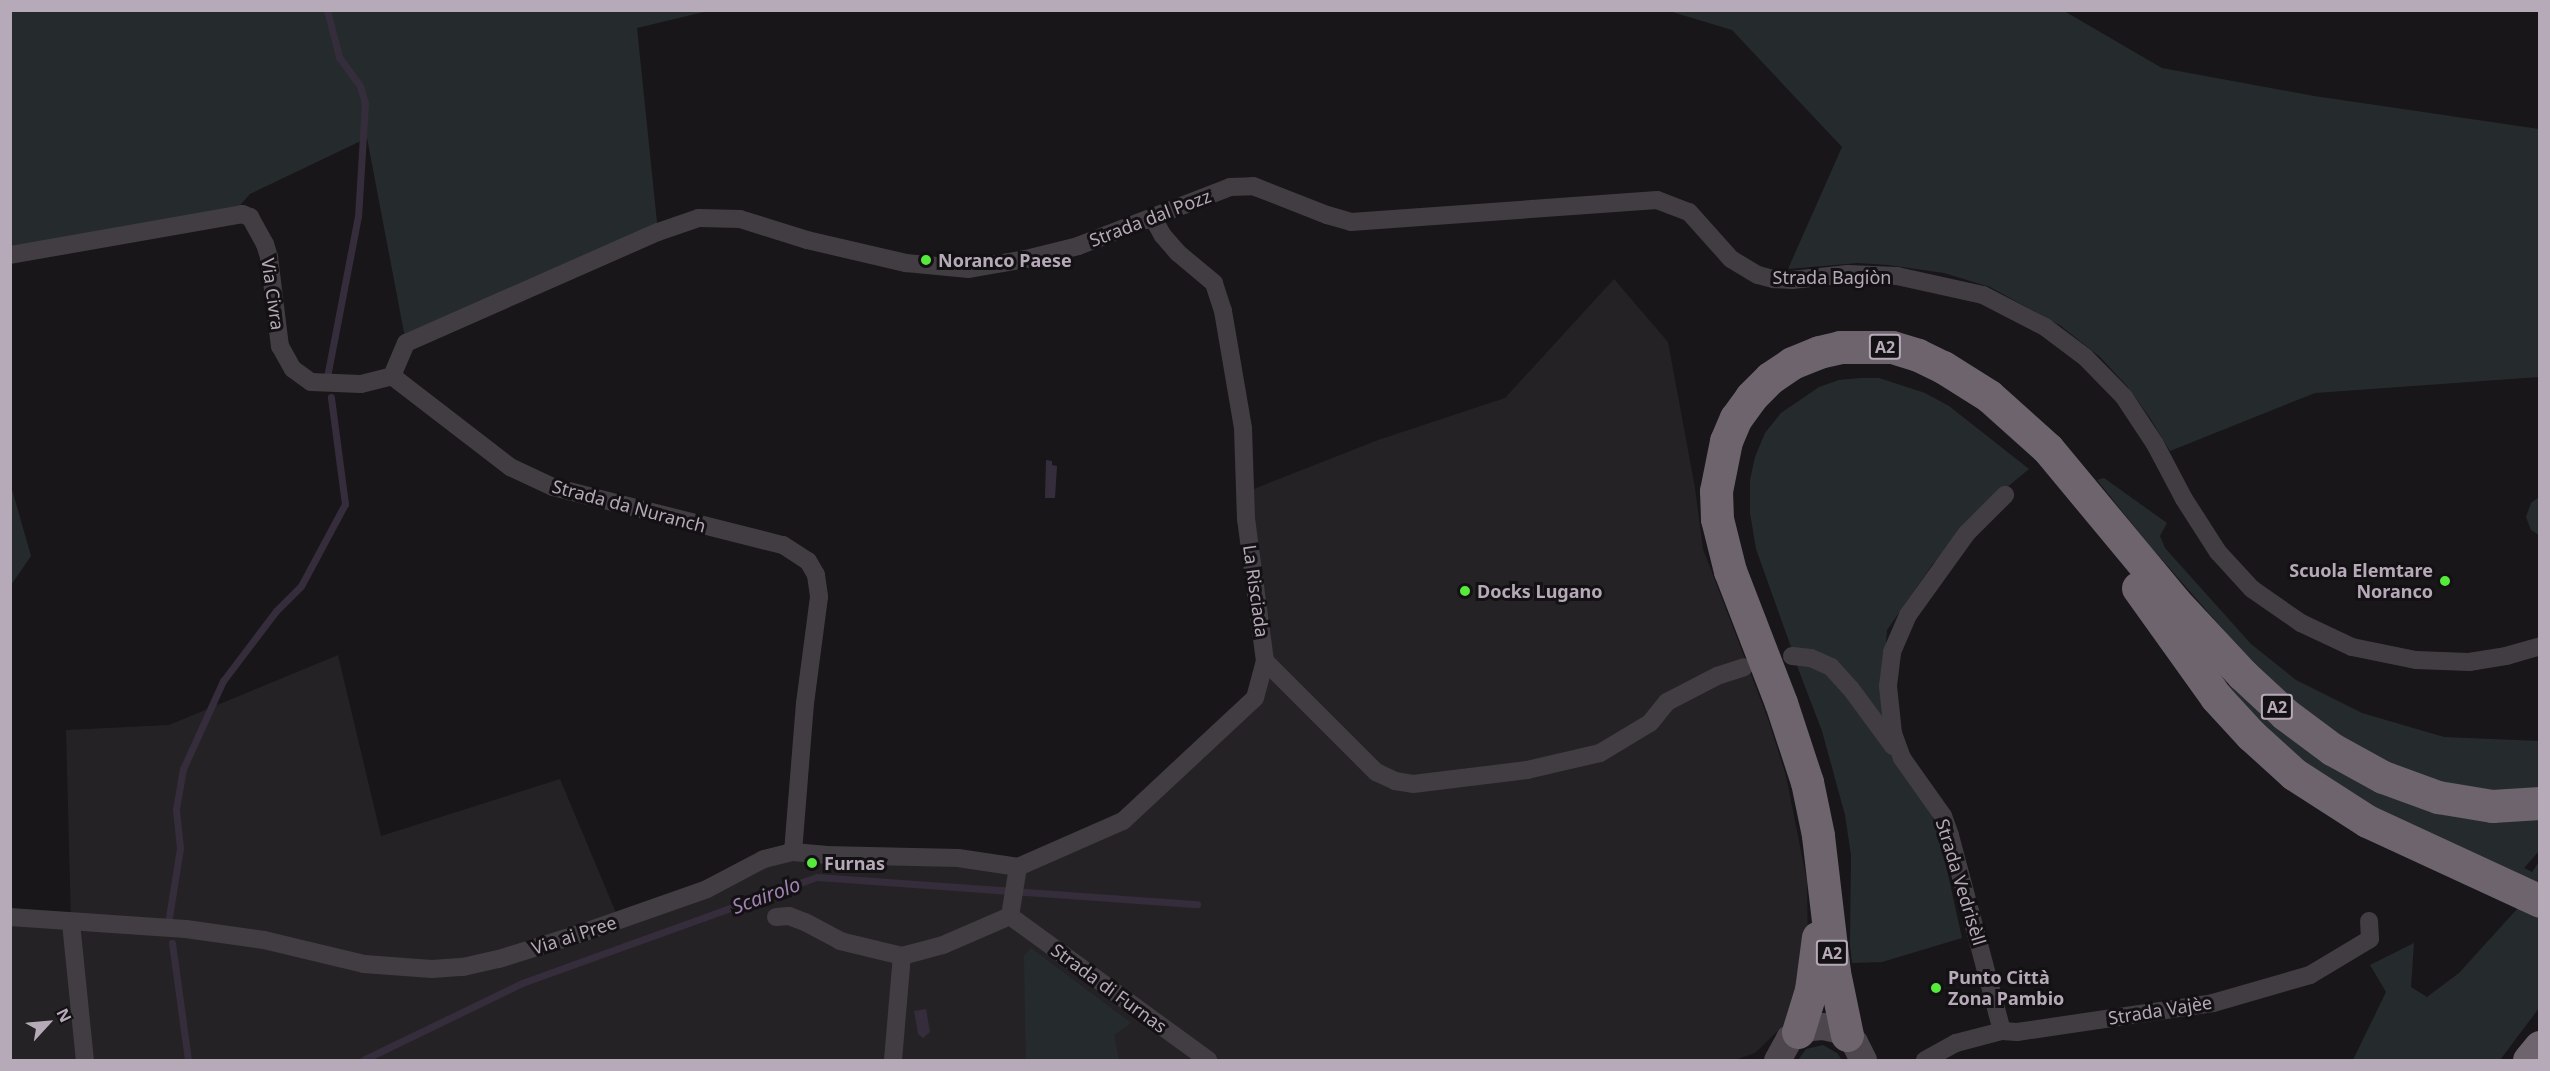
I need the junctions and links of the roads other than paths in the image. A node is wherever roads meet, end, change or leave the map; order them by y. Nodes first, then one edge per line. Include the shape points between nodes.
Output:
1 (1253, 186) joint
2 (1153, 218) junction
3 (10, 255) edge
4 (392, 376) junction
5 (2083, 494) junction
6 (2005, 495) dead end
7 (2540, 646) edge
8 (1792, 656) dead end
9 (1265, 661) junction
10 (1744, 667) dead end
11 (1902, 758) junction
12 (2540, 803) edge
13 (793, 852) junction
14 (1018, 867) junction
15 (1822, 869) junction
16 (2540, 901) edge
17 (1010, 916) junction
18 (10, 917) edge
19 (776, 917) dead end
20 (2369, 921) dead end
21 (71, 922) junction
22 (902, 956) junction
23 (2002, 1031) junction
24 (1786, 1046) edge
25 (2540, 1047) edge
26 (1855, 1048) edge
27 (86, 1060) edge
28 (893, 1060) edge
29 (1208, 1060) edge
30 (1755, 1060) edge
31 (1925, 1060) edge
32 (2529, 1060) edge

1 - 2 street, Strada dal Pozz via 1230,187
1 - 7 street, Strada Bagiòn via 1351,222 1657,200 1689,212 1731,259 1758,275 1792,280 1848,274 1897,276 1983,295 2045,327 2107,378 2141,421 2218,552 2274,607 2352,646 2416,660 2469,662
2 - 4 street, Strada dal Pozz via 1078,246 969,269 906,263 807,240 740,219 699,218 658,232 406,343
2 - 9 street, La Risciada via 1178,253 1214,283 1223,311 1243,428 1246,519
3 - 4 street, Via Civra via 242,213 255,223 270,257 280,346 293,369 311,382 361,384
4 - 13 street, Strada da Nuranch via 510,468 553,488 783,545 808,561 816,575 819,597 805,703
5 - 12 highway, A2 via 2242,674 2308,733 2357,765 2410,788 2492,806
5 - 15 highway, A2 via 2048,449 1989,396 1943,367 1892,347 1850,346 1819,352 1770,378 1746,404 1726,441 1718,467 1717,519 1730,572 1807,782
5 - 16 highway, A2 via 2126,570 2190,661 2224,706 2273,756 2318,791 2367,821
6 - 11 street, Strada Vedrisèll via 1967,533 1898,633 1888,686 1893,733
8 - 11 street via 1811,657 1839,675
9 - 10 street via 1376,772 1413,784 1527,770 1600,753 1650,723 1667,702
9 - 14 street, La Risciada via 1255,698 1123,820
11 - 23 street, Strada Vedrisèll via 1943,816
13 - 14 street, Via ai Pree via 958,858
13 - 21 street, Via ai Pree via 764,859 707,889 619,920 463,967 364,964 264,940 186,929
14 - 17 street
15 - 24 highway, A2 via 1815,972
15 - 26 highway, A2 via 1834,972
17 - 22 street via 943,945
17 - 29 street, Strada di Furnas
18 - 21 street, Via ai Pree
19 - 22 street via 789,916 840,941
20 - 23 street, Strada Vajèe via 2370,939 2310,975 2213,1003
21 - 27 street
22 - 28 street
23 - 31 street, Strada Vajèe via 1956,1043
24 - 26 main road via 1823,1026 1836,1029
24 - 30 main road
25 - 32 highway

